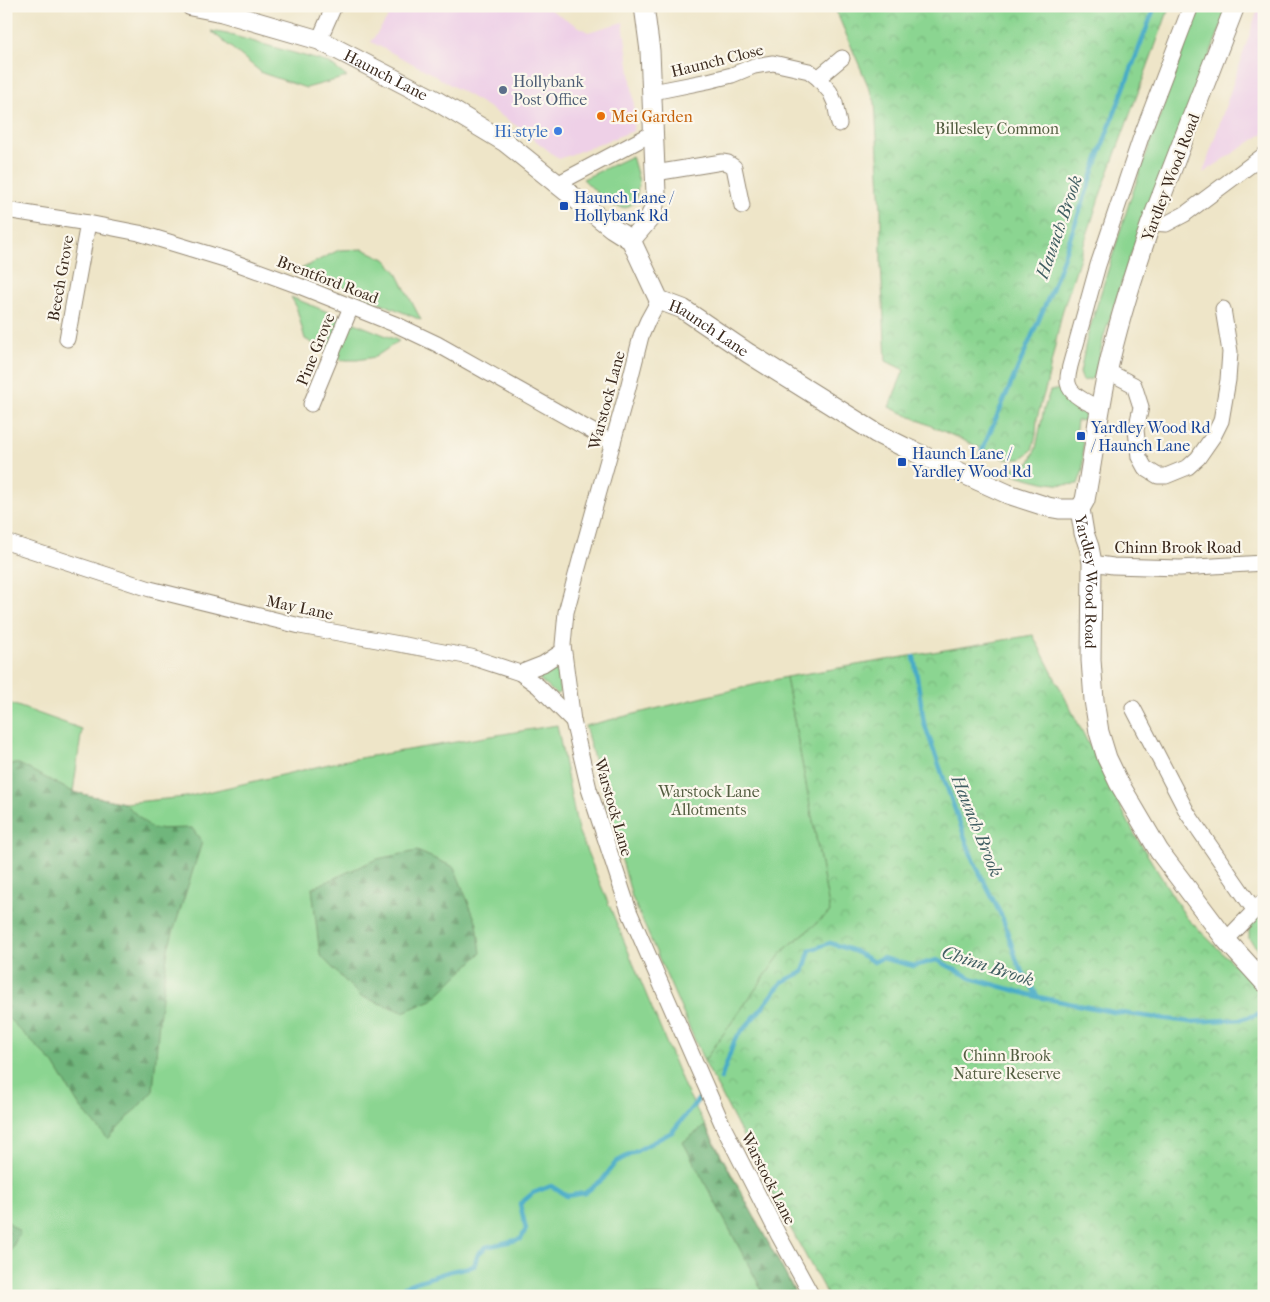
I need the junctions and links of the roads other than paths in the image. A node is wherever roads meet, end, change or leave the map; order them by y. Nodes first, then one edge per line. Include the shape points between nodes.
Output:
1 (191, 6) edge
2 (334, 6) edge
3 (644, 6) edge
4 (1191, 6) edge
5 (1235, 6) edge
6 (319, 40) junction
7 (842, 58) dead end
8 (818, 78) junction
9 (652, 92) junction
10 (839, 124) dead end
11 (654, 133) junction
12 (1264, 155) edge
13 (655, 173) junction
14 (557, 184) junction
15 (742, 206) dead end
16 (6, 210) edge
17 (88, 222) junction
18 (1151, 223) junction
19 (631, 240) junction
20 (658, 300) junction
21 (351, 307) junction
22 (1223, 309) dead end
23 (67, 339) dead end
24 (1107, 371) junction
25 (311, 404) dead end
26 (1100, 408) junction
27 (613, 443) junction
28 (1080, 510) junction
29 (6, 542) edge
30 (1092, 563) junction
31 (1264, 563) edge
32 (563, 650) junction
33 (520, 673) junction
34 (1133, 708) dead end
35 (573, 721) junction
36 (1259, 906) edge
37 (1226, 940) junction
38 (1264, 982) edge
39 (812, 1296) edge

1 - 6 street, Haunch Lane
2 - 6 street
3 - 9 street
4 - 26 street via 1138,146 1098,265 1070,366 1067,382 1071,391
5 - 18 street, Yardley Wood Road
6 - 14 street, Haunch Lane via 435,100 505,142
7 - 8 street
8 - 9 street, Haunch Close via 809,72 773,63
8 - 10 street via 830,92
9 - 11 street
11 - 13 street
11 - 14 street
12 - 18 street via 1185,214 1166,224
13 - 15 street via 722,162 728,164 734,167
13 - 19 street via 653,211
14 - 19 street, Haunch Lane
16 - 17 street, Brentford Road
17 - 21 street, Brentford Road via 139,233 228,260
17 - 23 street, Beech Grove
18 - 24 street, Yardley Wood Road
19 - 20 street, Haunch Lane
20 - 27 street, Warstock Lane via 642,336
20 - 28 street, Haunch Lane via 683,309 764,363 904,447 1008,494 1048,507
21 - 25 street, Pine Grove
21 - 27 street, Brentford Road via 437,344
22 - 24 street via 1230,352 1221,421 1198,458 1188,467 1166,476 1158,476 1145,468 1139,457 1136,430 1141,407 1134,385
24 - 26 street, Yardley Wood Road
26 - 28 street, Yardley Wood Road via 1088,485
27 - 32 street, Warstock Lane via 566,612
28 - 30 street, Yardley Wood Road
29 - 33 street, May Lane via 160,592 300,626 471,657
30 - 31 street, Chinn Brook Road via 1180,568
30 - 37 street, Yardley Wood Road via 1094,700 1107,758 1159,851
32 - 33 street via 543,664
32 - 35 street, Warstock Lane
33 - 35 street, May Lane
34 - 36 street via 1188,814
35 - 39 street, Warstock Lane via 589,789 629,911 724,1128
36 - 37 street
37 - 38 street, Yardley Wood Road

